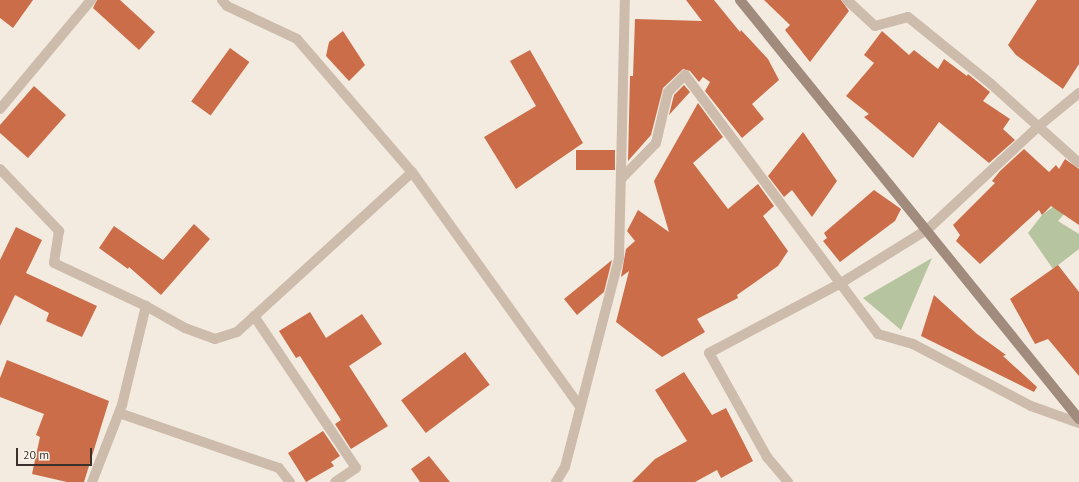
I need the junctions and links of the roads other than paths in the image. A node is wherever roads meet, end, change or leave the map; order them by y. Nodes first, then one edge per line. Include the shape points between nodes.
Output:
1 (91, 0) edge
2 (222, 0) edge
3 (625, 0) edge
4 (740, 0) edge
5 (847, 0) edge
6 (1079, 93) edge
7 (0, 109) edge
8 (1039, 126) junction
9 (1079, 163) edge
10 (0, 169) edge
11 (412, 172) junction
12 (622, 178) junction
13 (928, 229) junction
14 (841, 283) junction
15 (146, 306) junction
16 (254, 316) junction
17 (579, 405) junction
18 (119, 413) junction
19 (1079, 419) edge
20 (1079, 423) edge
21 (92, 482) edge
22 (290, 482) edge
23 (335, 482) edge
24 (556, 482) edge
25 (788, 482) edge

1 - 7 street
2 - 11 street via 227,6 297,39
3 - 12 street
4 - 13 street
5 - 8 street via 875,26 908,17
6 - 8 street
8 - 9 street
8 - 13 street
10 - 15 street via 59,231 54,263
11 - 16 street
11 - 17 street
12 - 14 street via 656,143 668,92 685,75
12 - 17 street via 619,258
13 - 14 street
13 - 19 street
14 - 20 street via 878,334 913,344 1031,406
14 - 25 street via 709,353 767,456
15 - 16 street via 185,328 215,339 237,332
15 - 18 street
16 - 23 street via 356,468
17 - 24 street via 565,467
18 - 21 street
18 - 22 street via 279,468

